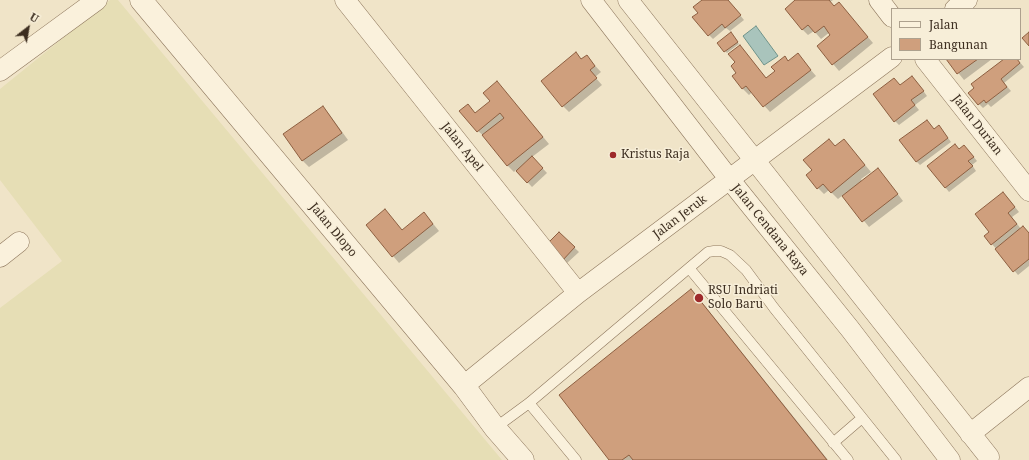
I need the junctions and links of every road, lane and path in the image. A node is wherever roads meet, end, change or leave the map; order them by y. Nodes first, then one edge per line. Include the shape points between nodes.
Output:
1 (97, 0) edge
2 (141, 0) edge
3 (345, 0) edge
4 (590, 0) edge
5 (628, 0) edge
6 (879, 0) edge
7 (967, 0) edge
8 (956, 8) edge
9 (891, 16) edge
10 (891, 58) edge
11 (926, 60) edge
12 (0, 72) edge
13 (755, 160) junction
14 (730, 180) junction
15 (1029, 191) edge
16 (19, 242) dead end
17 (0, 257) edge
18 (689, 268) junction
19 (578, 293) junction
20 (471, 380) dead end
21 (1029, 387) edge
22 (529, 402) junction
23 (862, 418) junction
24 (495, 428) junction
25 (970, 434) junction
26 (833, 443) junction
27 (989, 457) dead end
28 (523, 460) edge
29 (576, 460) edge
30 (848, 460) edge
31 (896, 460) edge
32 (950, 460) edge

1 - 12 street
2 - 24 street, Jalan Dlopo via 464,386
3 - 19 street, Jalan Apel
4 - 14 street, Jalan Cendana Raya
5 - 13 street
6 - 9 street
7 - 8 street
10 - 13 street, Jalan Jeruk
11 - 15 street, Jalan Durian
13 - 14 street, Jalan Jeruk
13 - 25 street
14 - 19 street, Jalan Jeruk
14 - 32 street, Jalan Cendana Raya via 850,329
16 - 17 street
18 - 22 lane
18 - 23 lane via 714,250 730,256 746,270
18 - 26 lane
19 - 20 street, Jalan Jeruk
21 - 25 street
22 - 24 lane
22 - 29 lane
23 - 26 lane
23 - 31 lane
24 - 28 street, Jalan Dlopo
25 - 27 street
26 - 30 lane

